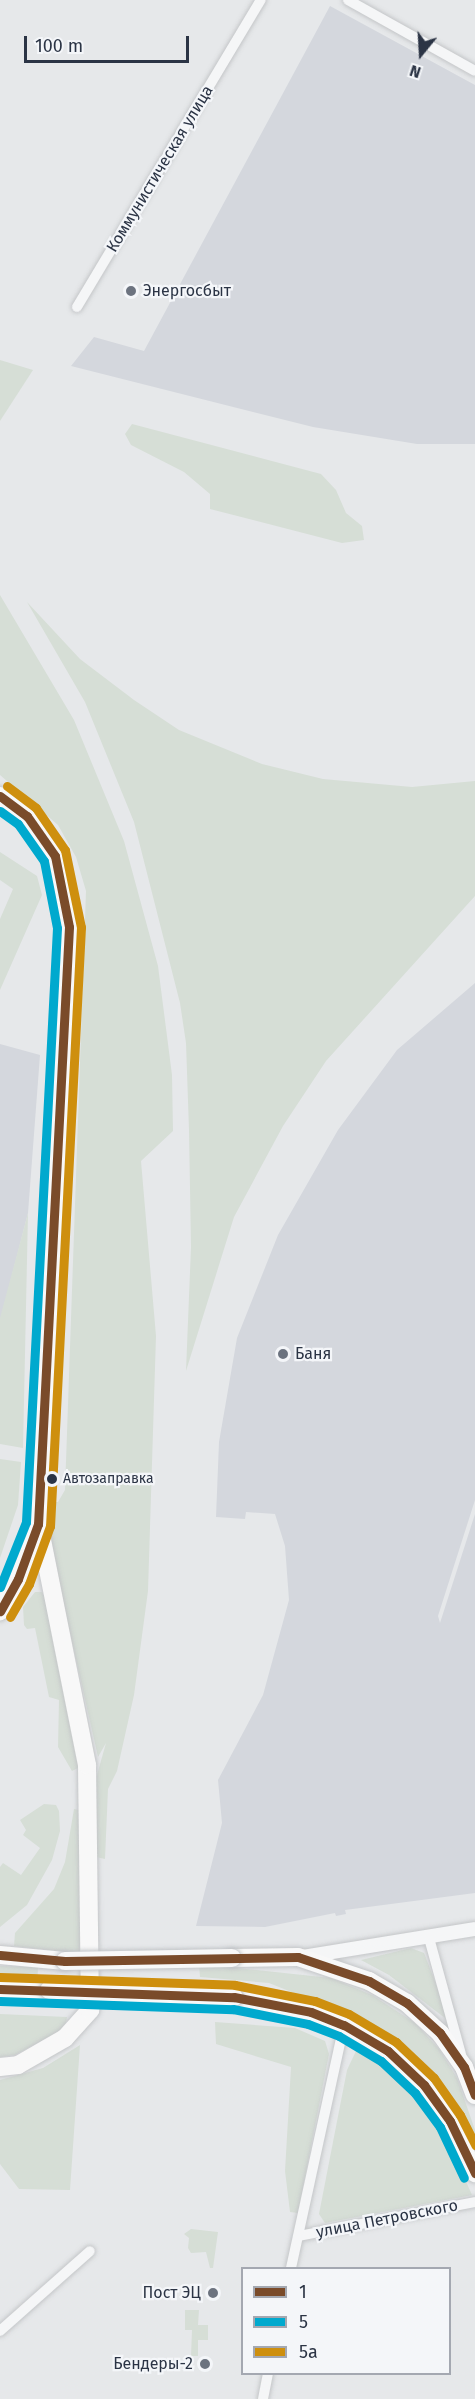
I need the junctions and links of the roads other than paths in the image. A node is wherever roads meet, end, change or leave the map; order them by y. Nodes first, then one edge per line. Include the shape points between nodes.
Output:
1 (261, 0) edge
2 (348, 0) edge
3 (474, 69) edge
4 (77, 307) dead end
5 (0, 796) edge
6 (38, 1524) junction
7 (0, 1611) edge
8 (475, 1929) edge
9 (429, 1938) junction
10 (0, 1955) edge
11 (298, 1957) junction
12 (0, 1989) edge
13 (345, 2025) junction
14 (470, 2065) edge
15 (0, 2067) edge
16 (475, 2095) edge
17 (475, 2173) edge
18 (475, 2202) edge
19 (298, 2236) junction
20 (90, 2251) dead end
21 (291, 2267) edge
22 (0, 2331) edge
23 (268, 2375) edge
24 (263, 2399) edge

1 - 4 street, Коммунистическая улица
2 - 3 street
5 - 6 main road via 27,816 55,856 69,927
6 - 7 main road via 18,1579
6 - 15 main road via 87,1765 90,2010 65,2038 18,2065
8 - 9 street
9 - 11 street
9 - 14 street
10 - 11 main road, bridge via 65,1961
11 - 14 main road via 369,1981 406,2003
12 - 13 main road, bridge via 234,1997 311,2012
13 - 17 main road via 387,2051 424,2085 450,2121
13 - 19 street
14 - 16 main road
18 - 19 street, улица Петровского
19 - 21 street
20 - 22 street
23 - 24 street

